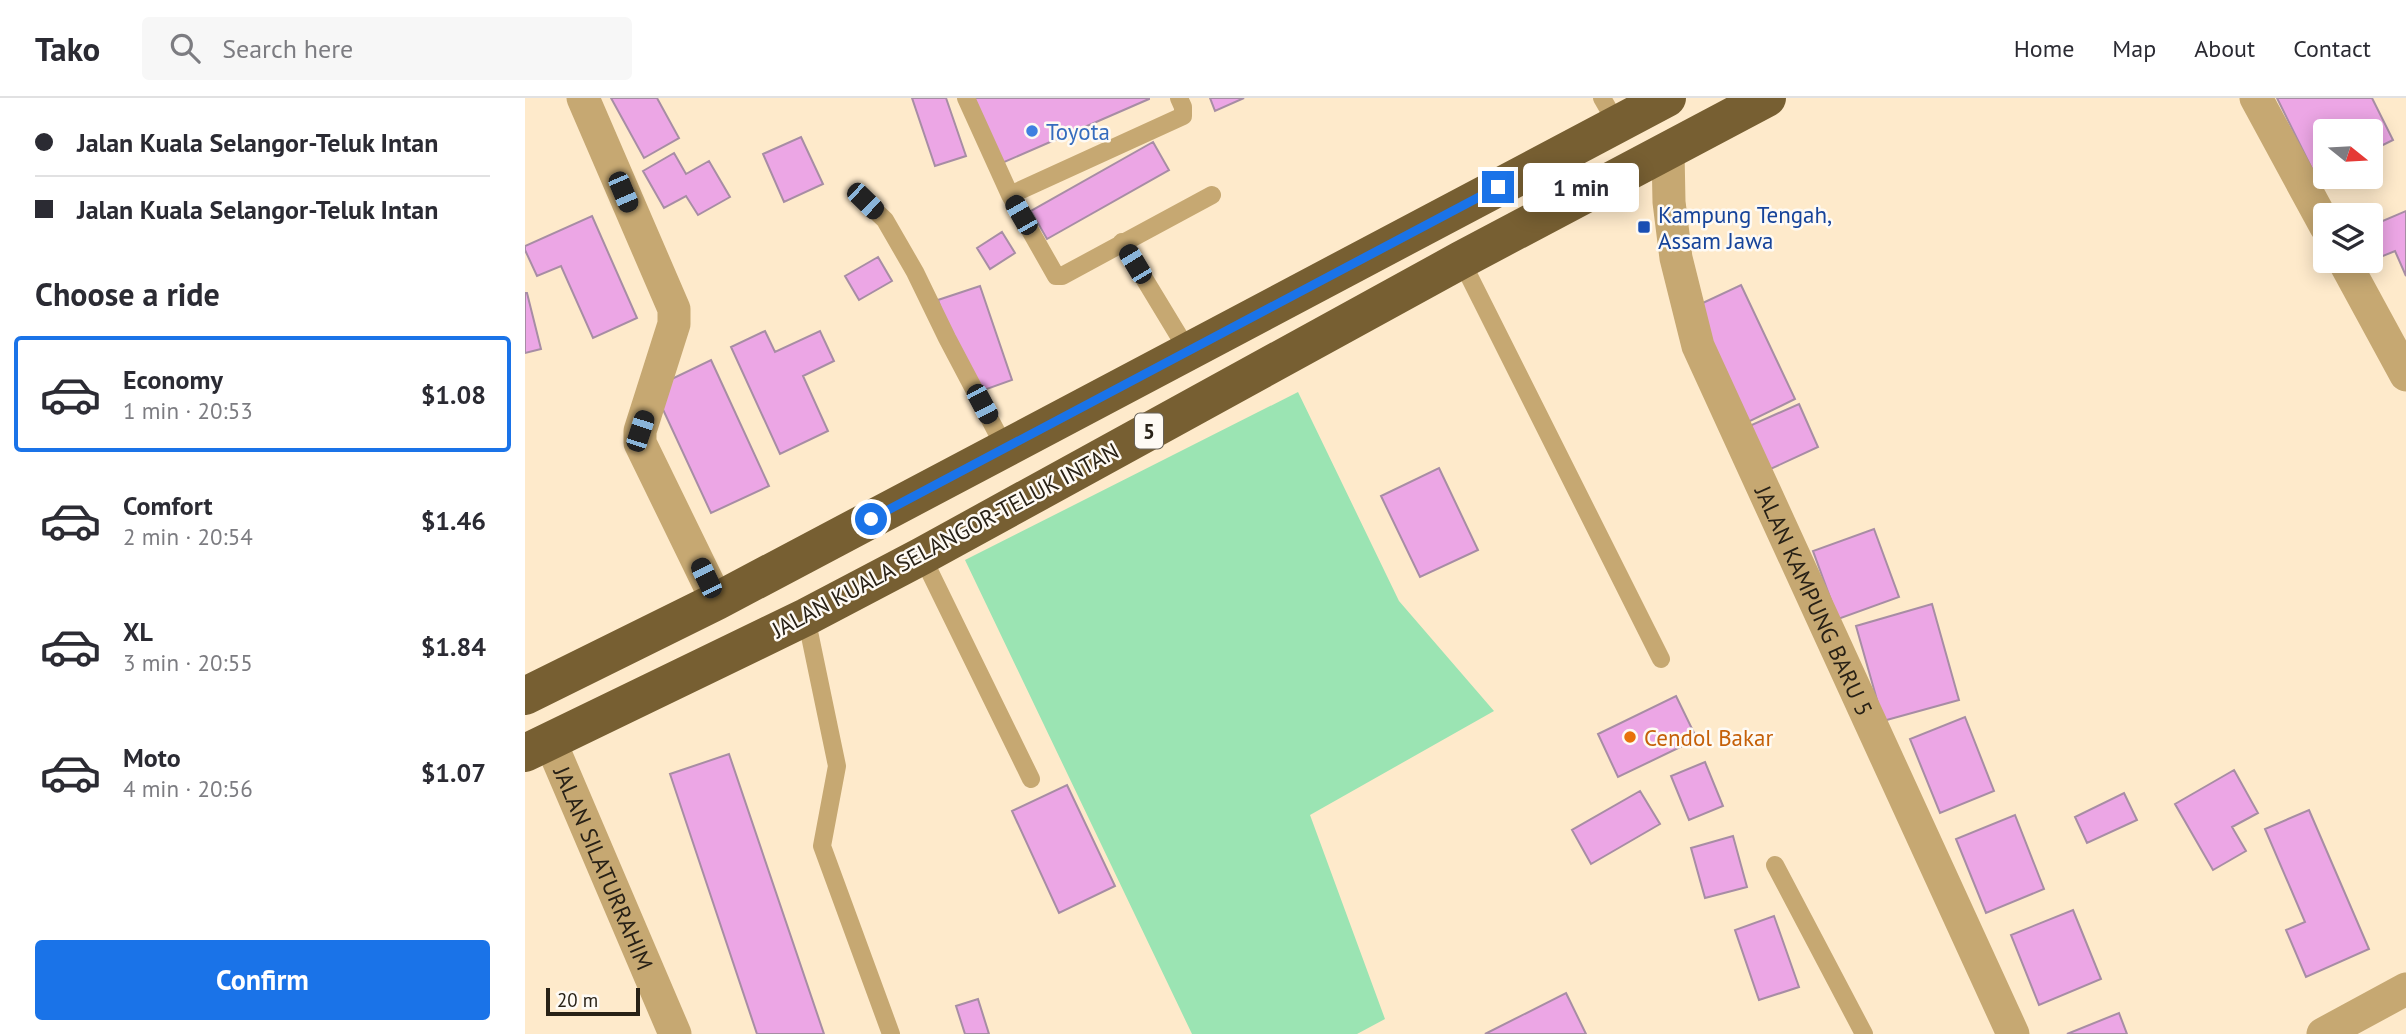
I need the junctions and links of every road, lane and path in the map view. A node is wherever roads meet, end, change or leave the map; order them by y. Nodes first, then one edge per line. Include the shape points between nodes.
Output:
1 (583, 98) edge
2 (966, 98) edge
3 (1179, 98) edge
4 (1667, 98) edge
5 (1766, 98) edge
6 (2256, 98) edge
7 (1610, 111) edge
8 (1668, 151) junction
9 (1010, 195) junction
10 (1212, 195) dead end
11 (865, 201) dead end
12 (2313, 203) edge
13 (1122, 242) junction
14 (1461, 260) junction
15 (2351, 273) edge
16 (1188, 351) junction
17 (2406, 375) edge
18 (1005, 448) junction
19 (922, 556) junction
20 (717, 601) junction
21 (806, 617) junction
22 (1661, 659) dead end
23 (525, 696) edge
24 (537, 747) edge
25 (1031, 779) dead end
26 (1775, 864) dead end
27 (2406, 989) edge
28 (675, 1034) edge
29 (891, 1034) edge
30 (1864, 1034) edge
31 (2013, 1034) edge
32 (2323, 1034) edge

1 - 20 street via 674,309 674,324 640,443
2 - 9 lane
3 - 9 lane via 1183,116
4 - 7 highway, 5
5 - 8 highway, JALAN KUALA SELANGOR-TELUK INTAN / 5
6 - 12 street
7 - 16 highway, 5
8 - 14 highway, JALAN KUALA SELANGOR-TELUK INTAN / 5
8 - 31 street, JALAN KAMPUNG BARU 5 via 1676,258 1698,346
9 - 13 lane via 1056,276
10 - 13 lane
11 - 18 lane via 885,220 915,272
13 - 16 lane
14 - 19 highway, JALAN KUALA SELANGOR-TELUK INTAN / 5
14 - 22 lane
15 - 17 street
16 - 18 highway, 5
18 - 20 highway, 5
19 - 21 highway, JALAN KUALA SELANGOR-TELUK INTAN / 5
19 - 25 lane
20 - 23 highway, 5
21 - 24 highway, JALAN KUALA SELANGOR-TELUK INTAN / 5
21 - 29 lane via 837,766 822,846
24 - 28 street, JALAN SILATURRAHIM
26 - 30 lane
27 - 32 street

